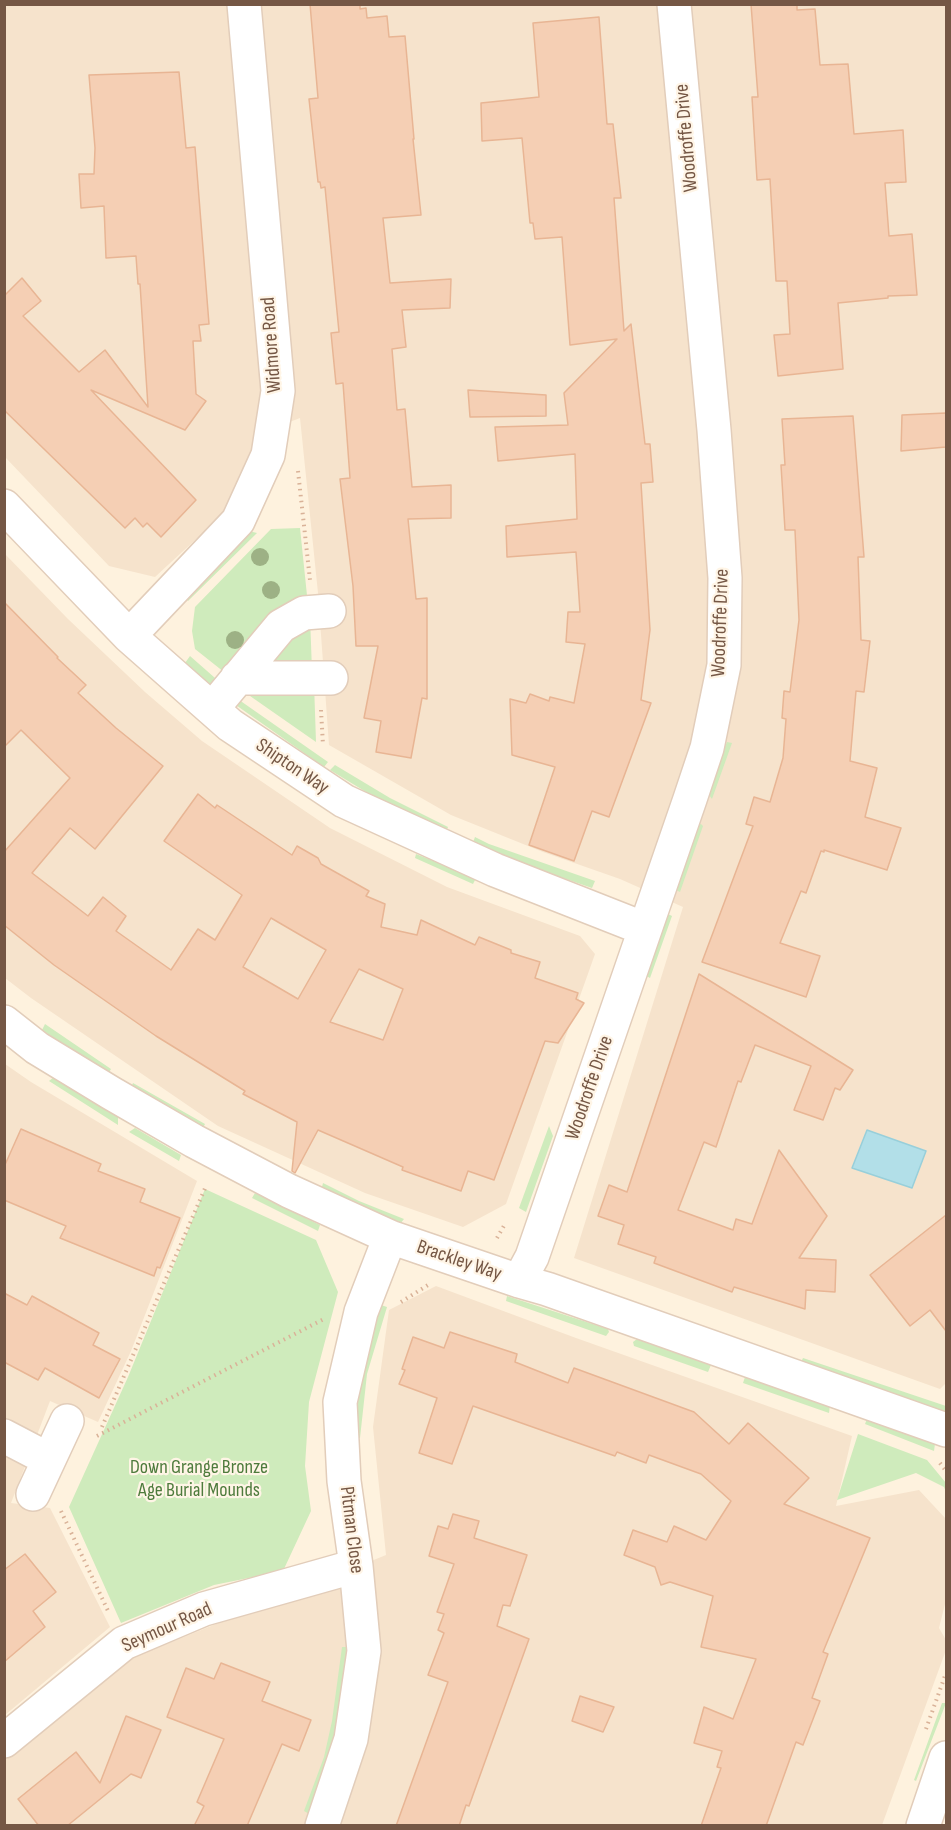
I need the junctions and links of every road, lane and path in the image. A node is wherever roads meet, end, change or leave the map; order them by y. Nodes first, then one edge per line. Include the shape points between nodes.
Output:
1 (244, 4) edge
2 (674, 4) edge
3 (4, 506) edge
4 (329, 611) dead end
5 (129, 636) junction
6 (237, 678) junction
7 (331, 678) dead end
8 (212, 709) junction
9 (314, 742) dead end
10 (323, 749) dead end
11 (645, 929) junction
12 (4, 1022) edge
13 (209, 1180) dead end
14 (390, 1237) junction
15 (436, 1280) dead end
16 (519, 1281) junction
17 (383, 1300) junction
18 (67, 1420) joint
19 (946, 1430) edge
20 (4, 1436) edge
21 (98, 1436) junction
22 (48, 1459) junction
23 (33, 1494) joint
24 (356, 1566) junction
25 (124, 1643) junction
26 (4, 1741) edge
27 (946, 1758) edge
28 (322, 1826) edge
29 (923, 1826) edge

1 - 5 street, Widmore Road via 278,391 268,455 238,521
2 - 11 street, Woodroffe Drive via 714,430 725,578 724,665 707,748
3 - 5 street, Shipton Way
4 - 6 street via 304,613 281,626
5 - 8 street, Shipton Way
6 - 7 street
6 - 8 street
8 - 11 street, Shipton Way via 344,801 495,870
9 - 10 path
11 - 16 street, Woodroffe Drive via 532,1257
12 - 14 street, Brackley Way via 37,1048 194,1141 289,1191
13 - 21 path
14 - 16 street, Brackley Way
14 - 17 street, Pitman Close
15 - 17 path
16 - 19 street, Brackley Way
17 - 21 path
17 - 24 street, Pitman Close via 361,1312 340,1402 344,1481
18 - 21 path
18 - 22 street
20 - 22 street
22 - 23 street
23 - 25 path via 60,1508
24 - 25 street, Seymour Road via 204,1610
24 - 28 street, Pitman Close via 364,1651 351,1739
25 - 26 street, Seymour Road
27 - 29 street

